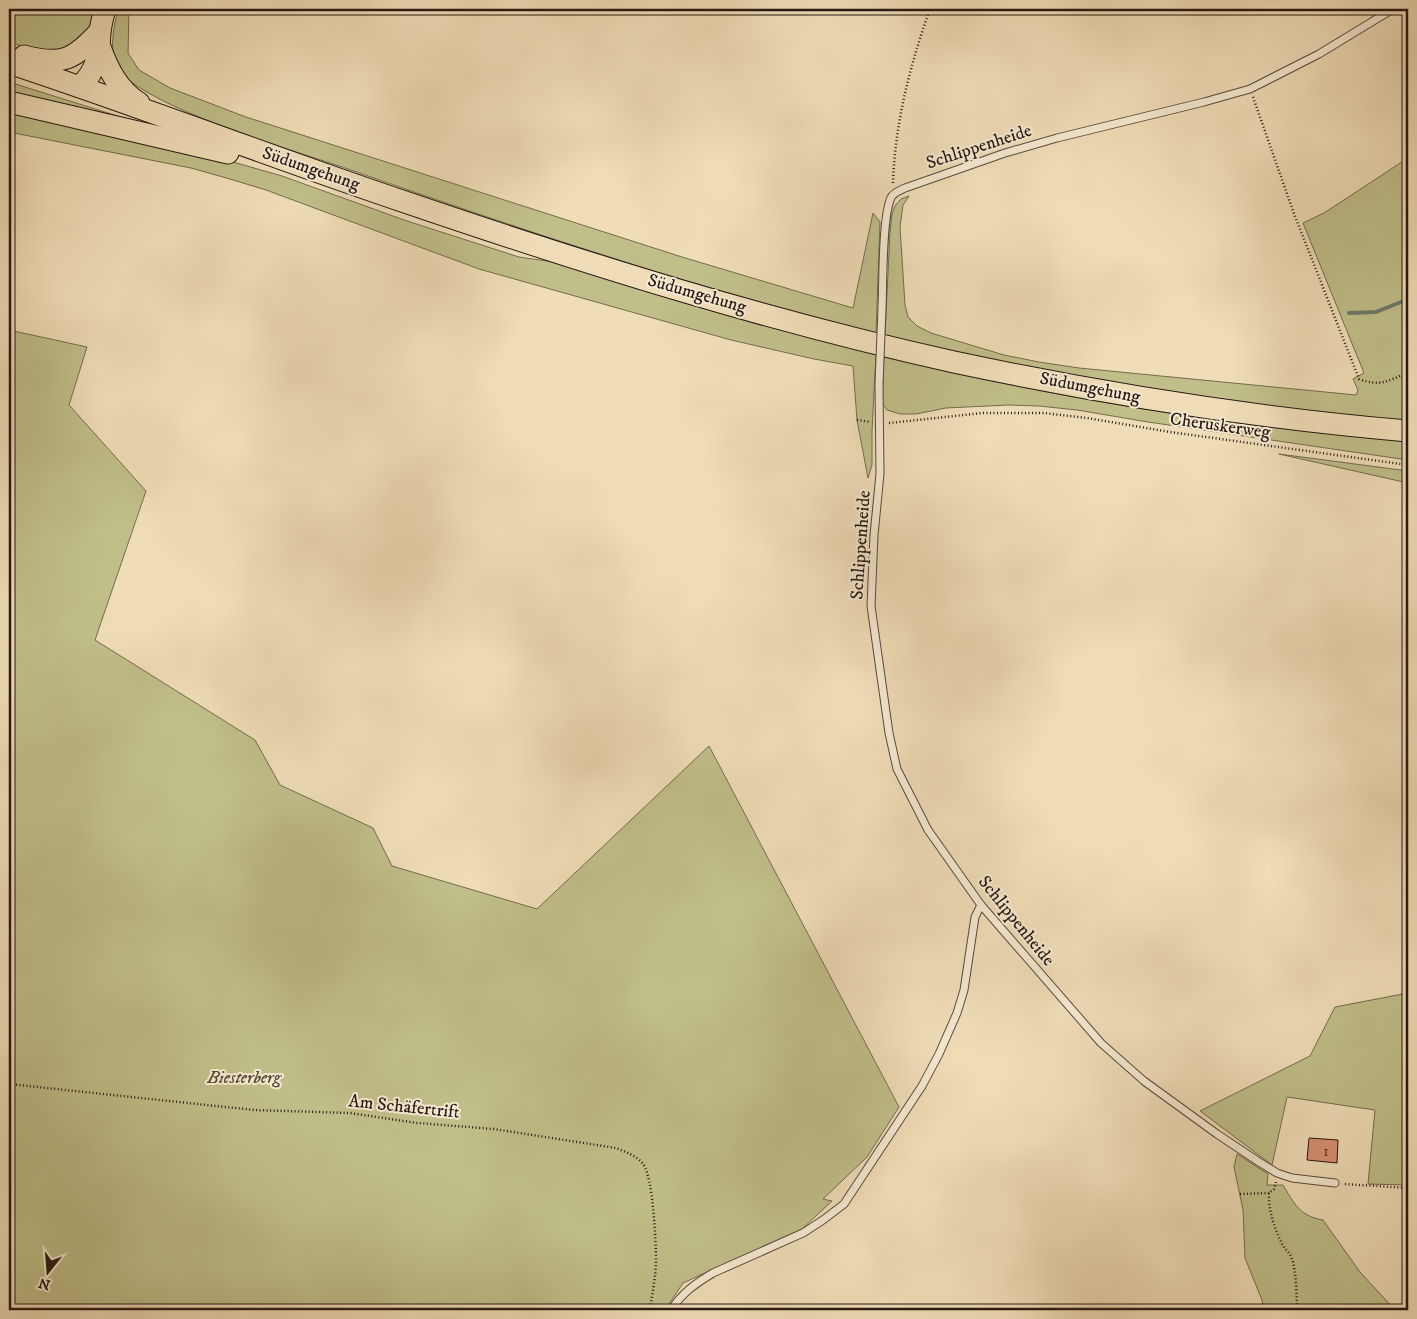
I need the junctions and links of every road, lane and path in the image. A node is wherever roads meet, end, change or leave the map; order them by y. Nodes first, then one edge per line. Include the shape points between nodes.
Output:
1 (105, 9) edge
2 (930, 9) edge
3 (1393, 9) edge
4 (100, 39) junction
5 (9, 53) edge
6 (9, 63) edge
7 (80, 86) junction
8 (1250, 89) junction
9 (9, 102) edge
10 (160, 116) junction
11 (321, 173) junction
12 (893, 195) junction
13 (1408, 372) edge
14 (857, 420) dead end
15 (879, 424) junction
16 (1408, 431) edge
17 (1408, 465) edge
18 (981, 905) junction
19 (9, 1084) edge
20 (1335, 1183) joint
21 (1408, 1188) edge
22 (1240, 1194) dead end
23 (650, 1310) edge
24 (671, 1310) edge
25 (1297, 1310) edge

1 - 4 main road
2 - 12 path via 903,104
3 - 8 lane, Schlippenheide via 1319,54
4 - 5 main road via 61,61 45,62
4 - 7 main road via 92,73
4 - 10 main road via 106,64 115,80 129,97
6 - 7 main road, Südumgehung
7 - 10 main road, Südumgehung
8 - 12 lane, Schlippenheide via 1005,153
8 - 13 path via 1293,212 1359,379 1373,384 1390,381
9 - 11 main road
10 - 11 main road, Südumgehung
11 - 16 main road, Südumgehung via 668,286 823,330 950,361 1154,400
12 - 15 lane, Schlippenheide, bridge via 888,204 886,224
14 - 15 path, Cheruskerweg
15 - 17 path, Cheruskerweg via 982,413 1044,413
15 - 18 lane, Schlippenheide via 880,474 871,606 889,733 897,769 913,802 928,830
18 - 20 lane, Schlippenheide via 1101,1043 1144,1081 1277,1173
18 - 24 lane via 975,917 960,1006 939,1054 922,1086 844,1204 802,1233 699,1281 680,1297
19 - 23 path, Am Schäfertrift via 254,1110 350,1113 417,1123 494,1129 616,1148 630,1154 648,1172 656,1261
20 - 21 path
22 - 25 path via 1269,1193 1271,1214 1292,1258

